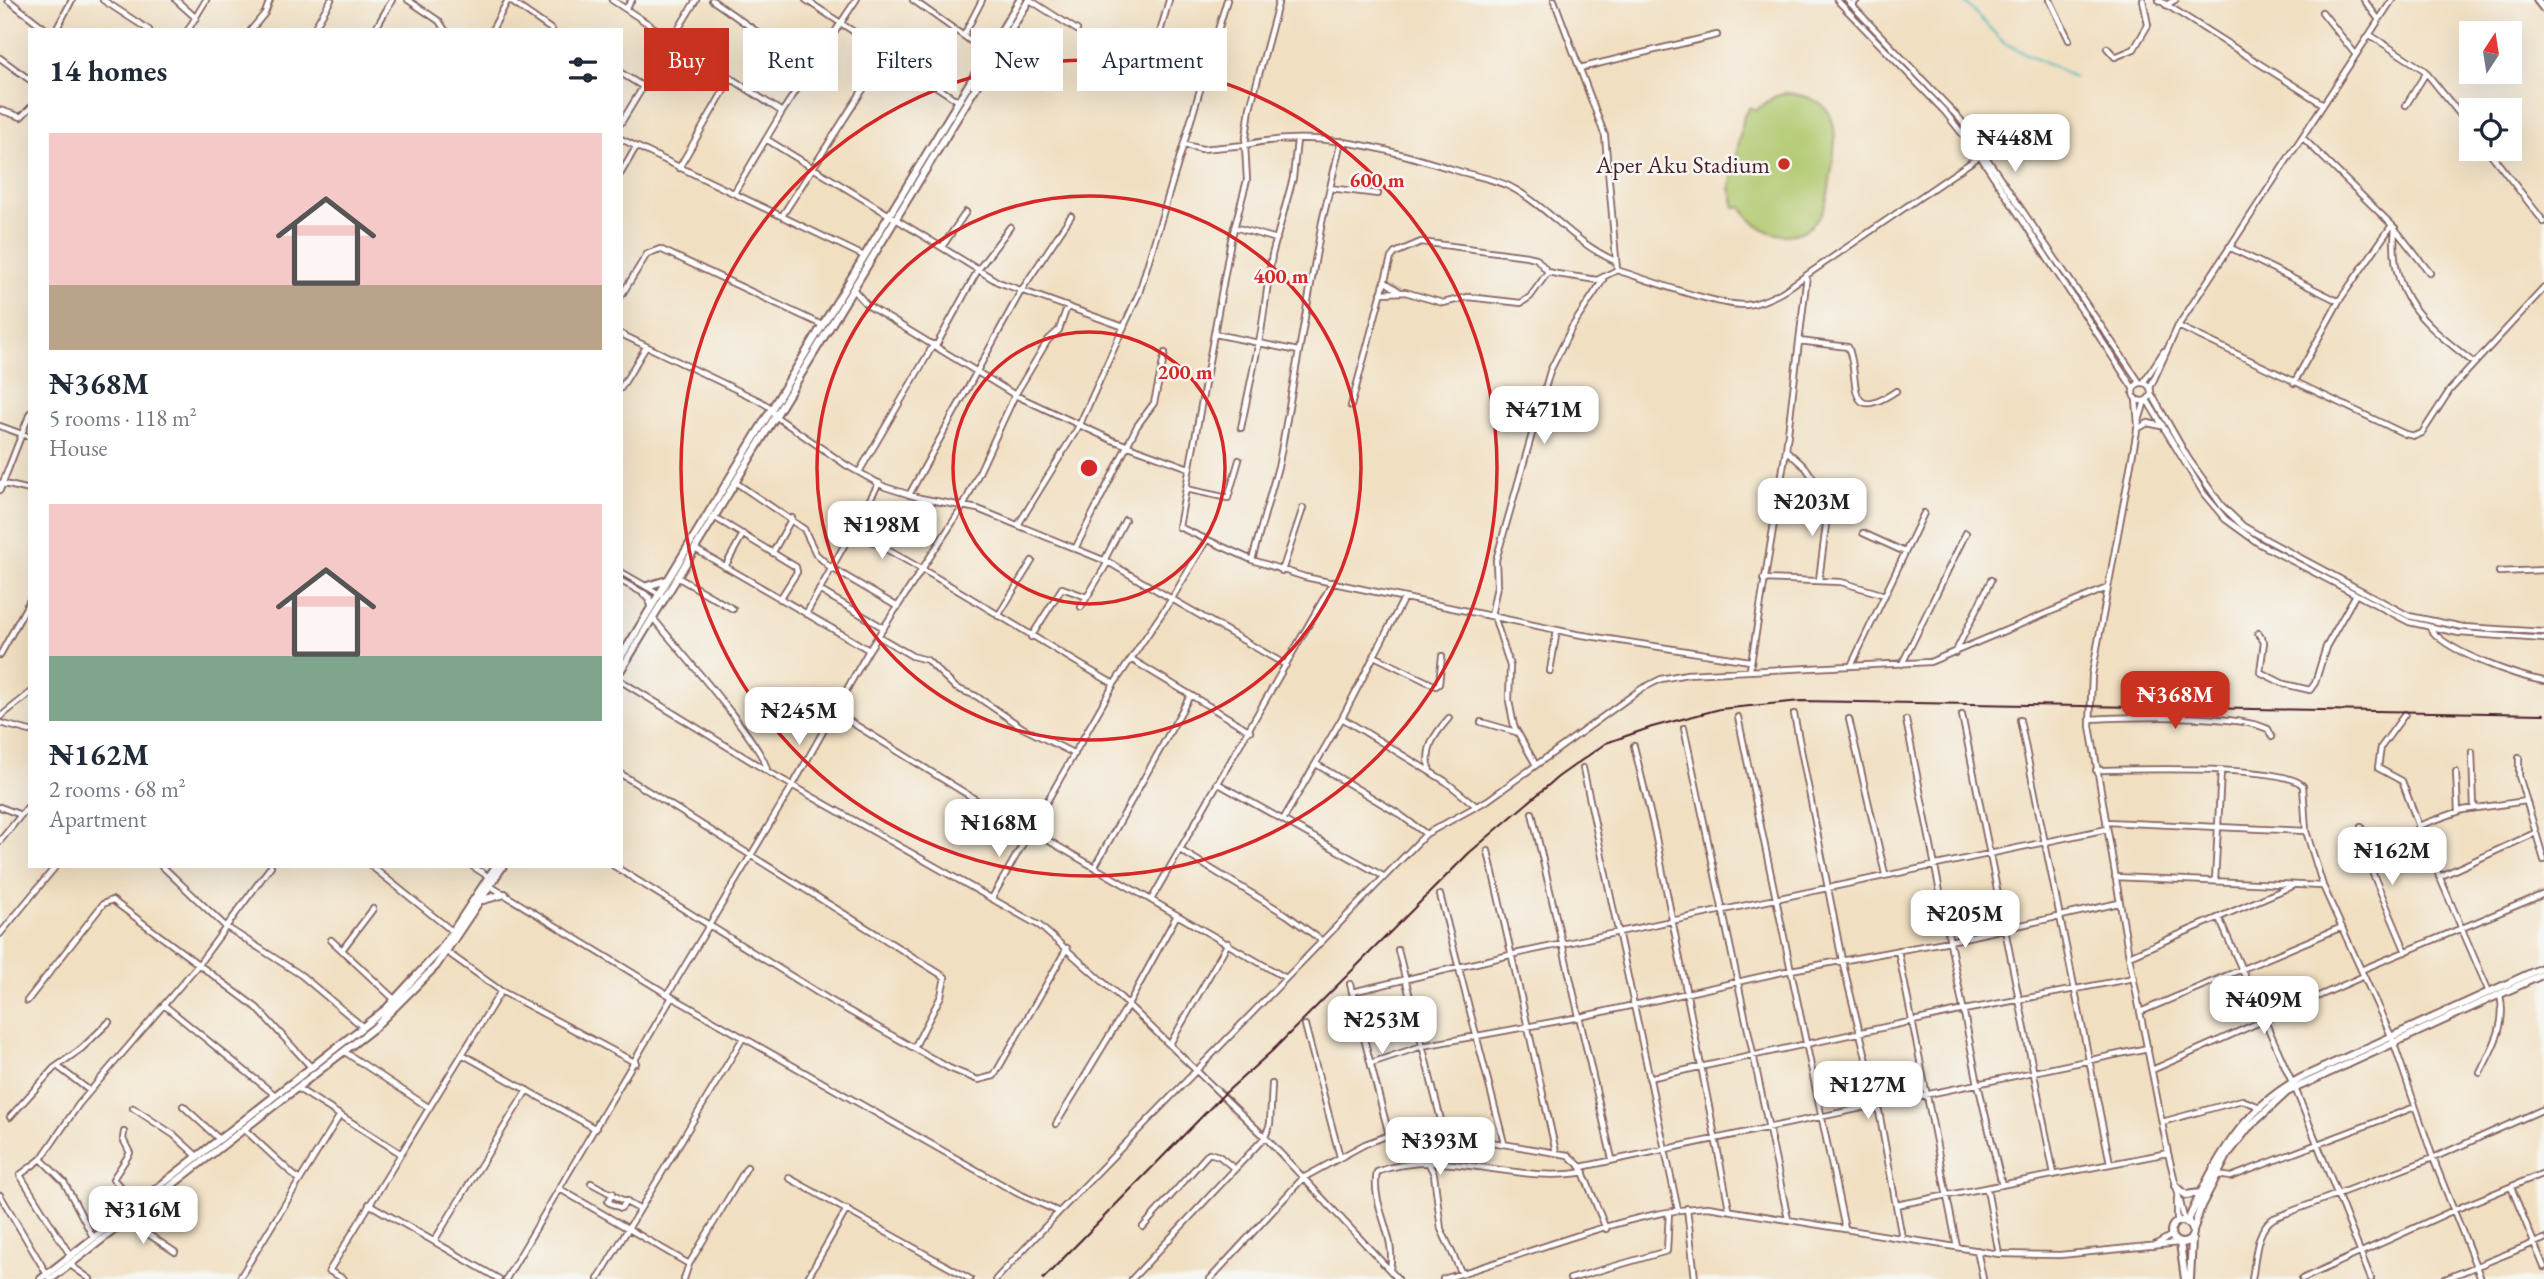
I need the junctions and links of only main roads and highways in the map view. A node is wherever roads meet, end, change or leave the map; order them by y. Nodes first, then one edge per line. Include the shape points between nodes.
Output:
1 (1020, 0) edge
2 (1029, 0) edge
3 (2537, 0) edge
4 (2544, 9) edge
5 (1005, 28) edge
6 (1009, 28) edge
7 (971, 82) edge
8 (971, 86) edge
9 (893, 215) junction
10 (850, 285) junction
11 (674, 577) junction
12 (647, 586) road end
13 (644, 594) road end
14 (652, 613) junction
15 (623, 654) edge
16 (623, 666) edge
17 (495, 868) edge
18 (501, 868) edge
19 (489, 882) junction
20 (505, 894) road end
21 (481, 901) junction
22 (2544, 967) edge
23 (2544, 974) edge
24 (2393, 1041) junction
25 (2293, 1085) junction
26 (2177, 1190) road end
27 (2200, 1193) junction
28 (2186, 1222) junction
29 (2192, 1234) junction
30 (2180, 1243) junction
31 (47, 1278) edge
32 (2187, 1279) edge

1 - 5 main road
2 - 6 main road
3 - 4 main road
7 - 9 main road
8 - 9 main road
9 - 10 main road
9 - 10 main road
10 - 11 main road via 771,408
10 - 11 main road via 695,549
11 - 12 main road
11 - 14 main road
13 - 14 main road
14 - 15 main road
14 - 16 main road
17 - 19 main road
18 - 19 main road
19 - 21 main road
19 - 31 main road via 395,1000 70,1255
20 - 21 main road
21 - 31 main road via 416,989 345,1052
22 - 24 main road
23 - 24 main road
24 - 25 main road
25 - 27 main road via 2260,1107 2229,1141
25 - 29 main road via 2248,1128 2216,1175
26 - 27 main road via 2186,1195
27 - 28 main road
28 - 29 main road
28 - 30 main road via 2176,1223 2172,1235
29 - 30 main road
29 - 32 main road
30 - 32 main road

